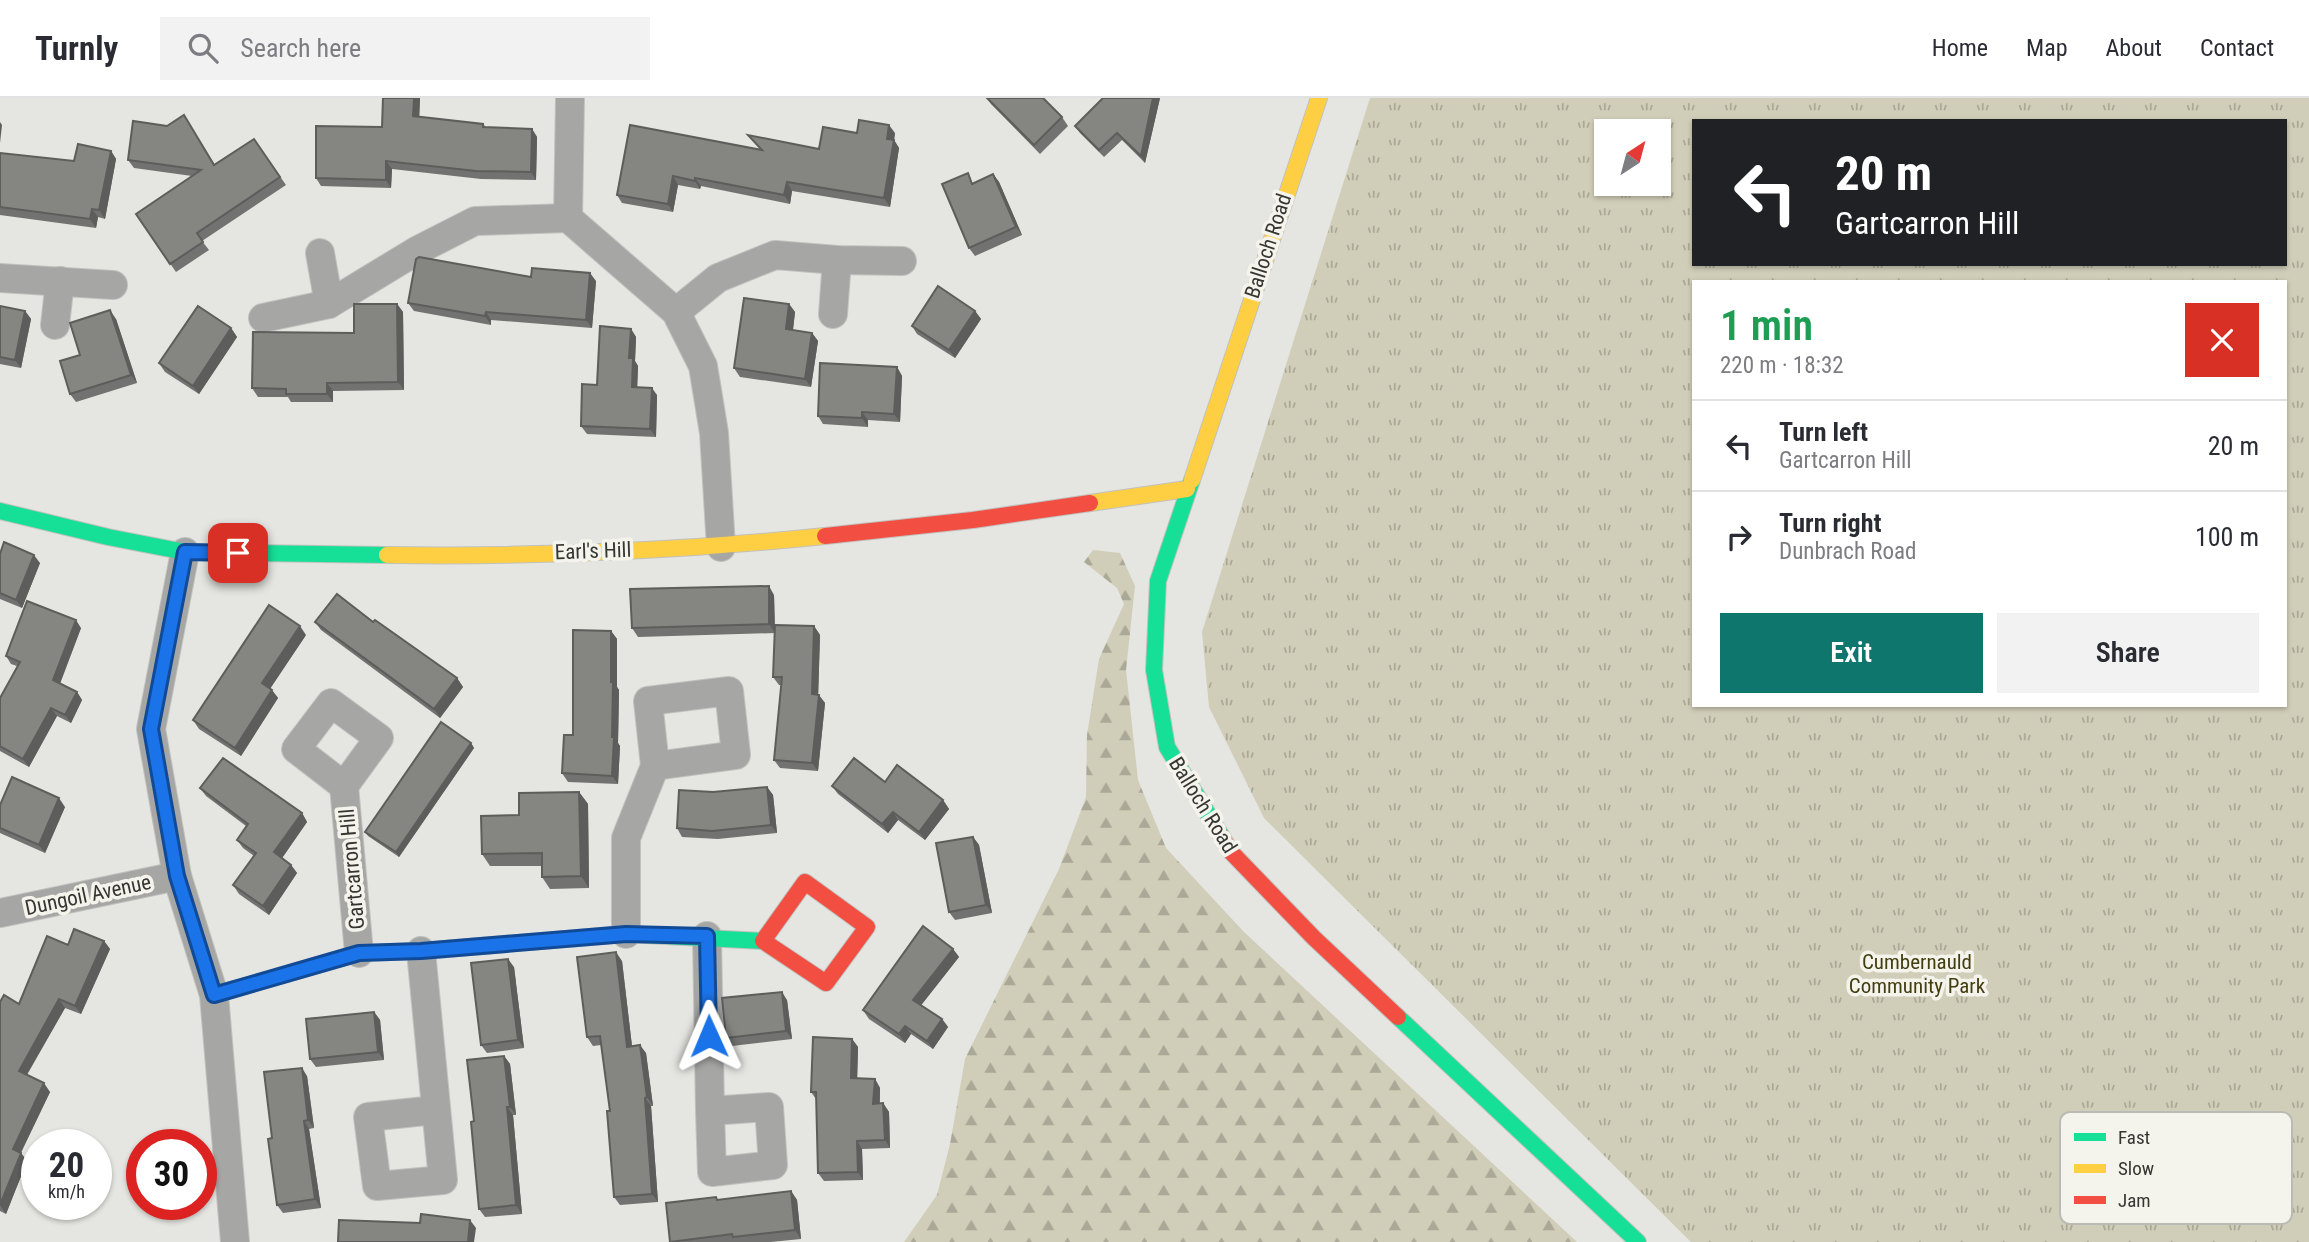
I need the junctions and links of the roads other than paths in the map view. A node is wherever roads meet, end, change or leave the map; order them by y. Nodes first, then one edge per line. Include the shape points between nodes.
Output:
1 (570, 98) edge
2 (1319, 98) edge
3 (568, 218) junction
4 (320, 253) dead end
5 (837, 260) junction
6 (902, 261) dead end
7 (0, 278) edge
8 (60, 281) junction
9 (113, 285) dead end
10 (329, 304) junction
11 (676, 312) junction
12 (833, 314) dead end
13 (263, 318) dead end
14 (55, 326) dead end
15 (1187, 489) junction
16 (0, 511) edge
17 (720, 547) junction
18 (185, 552) junction
19 (655, 766) dead end
20 (344, 786) dead end
21 (177, 876) junction
22 (0, 913) edge
23 (626, 934) junction
24 (707, 936) junction
25 (764, 941) junction
26 (421, 951) junction
27 (359, 953) junction
28 (214, 995) junction
29 (435, 1110) dead end
30 (710, 1111) dead end
31 (235, 1242) edge
32 (1638, 1242) edge

1 - 3 street
2 - 15 street, Balloch Road
3 - 10 street via 475,221
3 - 11 street
4 - 10 street
5 - 6 street
5 - 11 street via 775,255 718,278
5 - 12 street
7 - 8 street
8 - 9 street
8 - 14 street
10 - 13 street
11 - 17 street via 703,366 714,433
15 - 17 street, Earl's Hill via 973,520
15 - 32 street, Balloch Road via 1158,581 1154,670 1167,747 1231,852 1314,939
16 - 18 street, Earl's Hill
17 - 18 street, Earl's Hill via 451,556
18 - 21 street via 151,729
19 - 23 street via 626,838
20 - 27 street, Gartcarron Hill
21 - 22 street, Dungoil Avenue
21 - 28 street
23 - 24 street, Gartcarron Hill
23 - 26 street, Gartcarron Hill
24 - 25 street, Gartcarron Hill
24 - 30 street
25 - 25 street, Gartcarron Hill via 805,882 867,926 826,983
26 - 27 street, Gartcarron Hill
26 - 29 street
27 - 28 street, Gartcarron Hill
28 - 31 street

